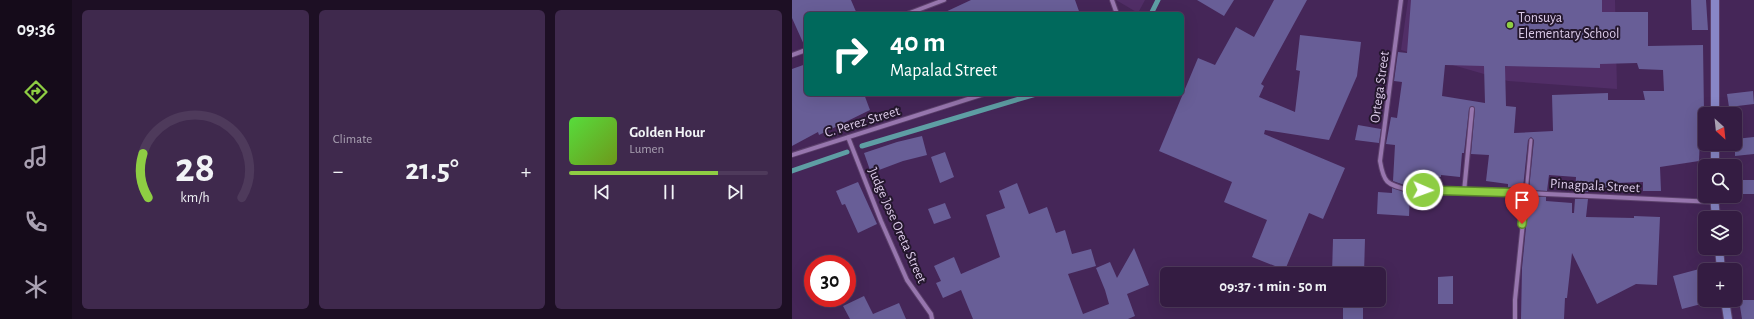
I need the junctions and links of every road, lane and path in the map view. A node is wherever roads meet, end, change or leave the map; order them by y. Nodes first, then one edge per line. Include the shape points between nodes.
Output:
1 (944, 0) edge
2 (1112, 0) edge
3 (1401, 0) edge
4 (1715, 0) edge
5 (912, 12) edge
6 (1116, 12) edge
7 (804, 51) edge
8 (792, 55) edge
9 (978, 96) edge
10 (1715, 107) edge
11 (1472, 109) dead end
12 (848, 137) junction
13 (1531, 140) dead end
14 (792, 154) edge
15 (1383, 177) joint
16 (1464, 192) junction
17 (1526, 193) junction
18 (1698, 198) edge
19 (1725, 307) edge
20 (932, 319) edge
21 (1515, 319) edge
22 (1728, 319) edge

1 - 5 street
2 - 6 street
3 - 15 street, Ortega Street via 1380,161
4 - 10 main road
7 - 8 street
9 - 12 street, C. Perez Street
11 - 16 street
12 - 14 street, C. Perez Street
12 - 20 street, Judge Jose Oreta Street via 907,280
13 - 17 lane
15 - 16 street, Pinagpala Street via 1392,185 1409,190
16 - 17 street, Pinagpala Street
17 - 18 street, Pinagpala Street
17 - 21 street
19 - 22 main road

